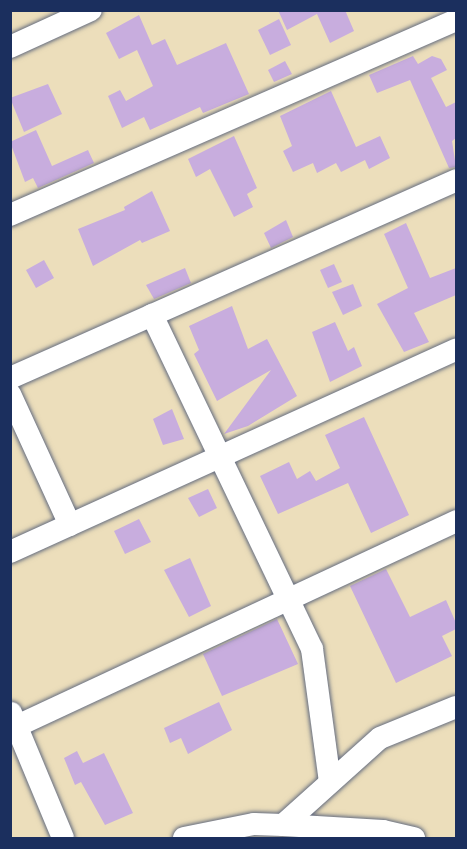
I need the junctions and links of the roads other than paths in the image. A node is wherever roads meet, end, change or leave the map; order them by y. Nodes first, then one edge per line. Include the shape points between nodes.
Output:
1 (91, 10) edge
2 (452, 22) edge
3 (10, 47) edge
4 (456, 180) edge
5 (10, 214) edge
6 (152, 315) junction
7 (456, 350) edge
8 (10, 378) edge
9 (10, 394) edge
10 (223, 458) junction
11 (456, 521) edge
12 (70, 525) junction
13 (10, 552) edge
14 (291, 599) junction
15 (456, 707) edge
16 (14, 719) edge
17 (330, 782) junction
18 (283, 825) junction
19 (63, 838) edge
20 (184, 838) edge
21 (414, 838) edge

1 - 3 street
2 - 5 street
4 - 6 street
6 - 8 street
6 - 10 street
7 - 10 street
9 - 12 street
10 - 12 street
10 - 14 street
11 - 14 street
12 - 13 street
14 - 16 street
14 - 17 street via 315,662
15 - 17 street via 380,738
16 - 19 street
17 - 18 street
18 - 20 street via 254,824
18 - 21 street via 383,831

